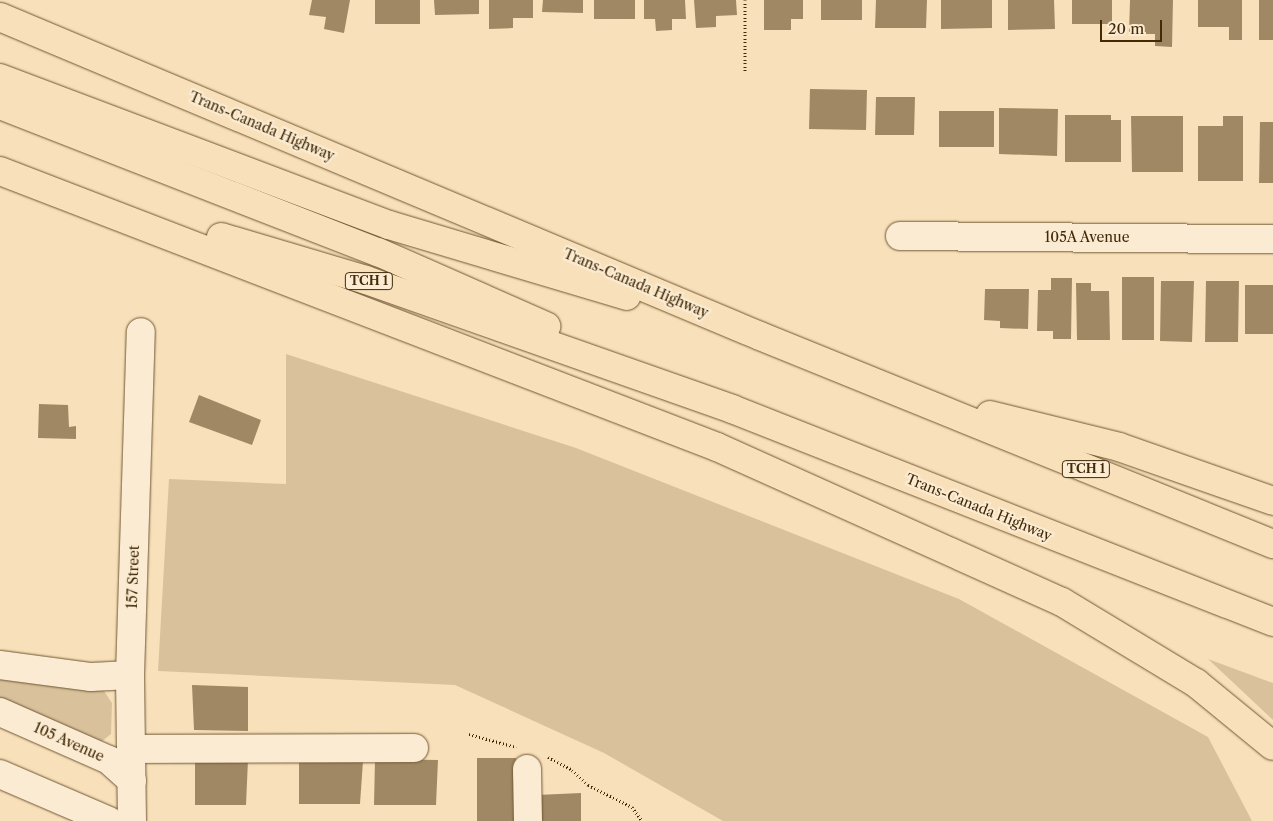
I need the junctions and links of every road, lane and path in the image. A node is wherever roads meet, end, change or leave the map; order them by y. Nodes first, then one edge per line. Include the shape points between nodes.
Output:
1 (745, 0) edge
2 (0, 17) edge
3 (746, 71) dead end
4 (0, 78) edge
5 (0, 105) edge
6 (0, 170) edge
7 (900, 236) dead end
8 (1273, 238) edge
9 (141, 332) dead end
10 (760, 336) junction
11 (899, 392) junction
12 (732, 409) junction
13 (1273, 501) edge
14 (1273, 544) edge
15 (1273, 622) edge
16 (0, 665) edge
17 (130, 675) junction
18 (0, 712) edge
19 (469, 734) dead end
20 (1273, 746) edge
21 (414, 748) dead end
22 (131, 749) junction
23 (531, 757) junction
24 (0, 774) edge
25 (132, 781) junction
26 (15, 800) dead end
27 (57, 821) edge
28 (109, 821) edge
29 (132, 821) edge
30 (528, 821) edge
31 (642, 821) edge

1 - 3 path
2 - 10 highway, Trans-Canada Highway / TCH 1
4 - 10 highway via 389,225
5 - 12 highway via 378,252
6 - 12 highway, Trans-Canada Highway / TCH 1 via 366,280
6 - 20 highway via 717,447 1062,602 1196,683
7 - 8 street, 105A Avenue
9 - 17 street, 157 Street
10 - 11 highway, Trans-Canada Highway / TCH 1
11 - 13 highway via 1119,447
11 - 14 highway, Trans-Canada Highway / TCH 1
12 - 15 highway, Trans-Canada Highway / TCH 1
16 - 17 street via 91,677
17 - 22 street, 157 Street
18 - 25 street, 105 Avenue via 109,760
19 - 23 path
21 - 22 street
22 - 25 street, 157 Street
23 - 30 street
23 - 31 path via 567,766 588,785 632,807
24 - 28 street
25 - 29 street, 157 Street
26 - 27 street via 53,816

